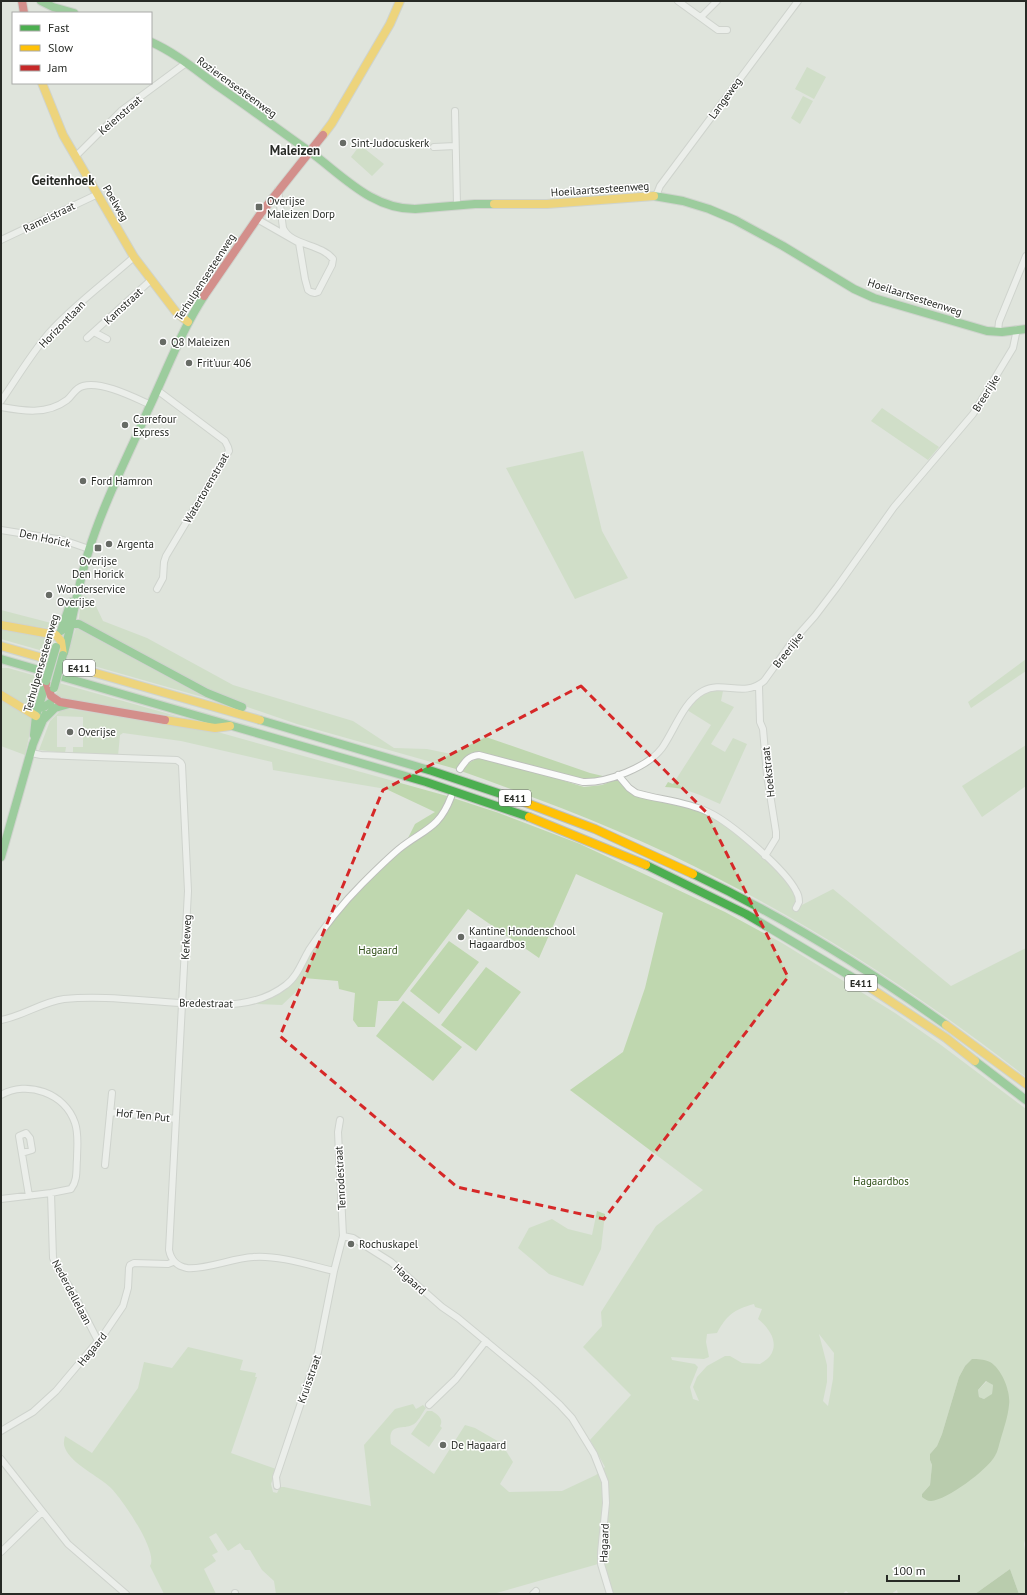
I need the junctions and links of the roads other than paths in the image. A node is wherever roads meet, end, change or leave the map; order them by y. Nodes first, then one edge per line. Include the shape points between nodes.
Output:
1 (22, 1) edge
2 (41, 1) edge
3 (400, 1) edge
4 (678, 1) edge
5 (717, 1) edge
6 (798, 1) edge
7 (24, 12) edge
8 (70, 12) edge
9 (701, 17) junction
10 (727, 30) dead end
11 (152, 42) edge
12 (186, 63) junction
13 (42, 84) edge
14 (455, 111) dead end
15 (455, 146) junction
16 (434, 147) dead end
17 (309, 152) junction
18 (76, 156) junction
19 (278, 190) junction
20 (98, 194) junction
21 (656, 196) junction
22 (457, 205) junction
23 (256, 219) junction
24 (1, 240) edge
25 (1026, 256) edge
26 (134, 257) junction
27 (151, 280) junction
28 (188, 322) junction
29 (1017, 329) junction
30 (1026, 329) edge
31 (998, 331) junction
32 (94, 332) junction
33 (87, 338) dead end
34 (107, 339) dead end
35 (157, 390) junction
36 (1, 401) edge
37 (150, 405) junction
38 (1, 407) edge
39 (1, 530) edge
40 (89, 549) junction
41 (157, 589) dead end
42 (77, 591) junction
43 (72, 622) junction
44 (1, 625) edge
45 (41, 632) junction
46 (61, 638) junction
47 (1, 646) edge
48 (1, 659) edge
49 (759, 686) junction
50 (1, 695) edge
51 (49, 697) junction
52 (69, 704) junction
53 (37, 714) junction
54 (233, 725) junction
55 (278, 725) junction
56 (31, 753) junction
57 (460, 769) dead end
58 (618, 775) junction
59 (451, 797) dead end
60 (765, 856) junction
61 (1, 857) edge
62 (796, 908) dead end
63 (183, 1003) junction
64 (1, 1020) edge
65 (1026, 1084) edge
66 (112, 1093) dead end
67 (1, 1095) edge
68 (1026, 1100) edge
69 (110, 1112) junction
70 (176, 1119) junction
71 (340, 1120) dead end
72 (22, 1153) dead end
73 (105, 1165) dead end
74 (51, 1193) junction
75 (29, 1196) junction
76 (1, 1199) edge
77 (343, 1236) junction
78 (173, 1262) junction
79 (334, 1270) junction
80 (98, 1341) junction
81 (486, 1341) junction
82 (429, 1405) dead end
83 (1, 1431) edge
84 (1, 1459) edge
85 (277, 1486) dead end
86 (42, 1512) junction
87 (1, 1552) edge
88 (126, 1594) edge
89 (610, 1594) edge

1 - 7 main road
2 - 8 main road
3 - 17 main road, Terhulpensesteenweg via 390,24 339,112
4 - 9 street
5 - 9 street
6 - 21 street, Langeweg via 660,186
9 - 10 street via 718,30
11 - 12 main road, Rozierensesteenweg
12 - 17 main road, Rozierensesteenweg
12 - 18 street, Keienstraat via 120,111
13 - 18 main road, Poelweg via 63,135
14 - 15 street
15 - 16 street
15 - 22 street
17 - 19 main road, Terhulpensesteenweg
17 - 22 main road, Hoeilaartsesteenweg via 368,196 386,205 405,209
18 - 20 main road, Poelweg
19 - 23 main road, Terhulpensesteenweg
19 - 23 street via 285,232 303,244 321,249 333,258 318,292 311,292 306,286 299,243
20 - 24 street, Rameistraat
20 - 26 main road, Poelweg
21 - 22 main road, Hoeilaartsesteenweg via 547,204
21 - 31 main road, Hoeilaartsesteenweg via 695,204 729,217 856,290 980,329
23 - 28 main road, Terhulpensesteenweg
25 - 31 street via 999,322
26 - 27 main road, Poelweg
26 - 36 street, Horizontlaan via 50,333
27 - 28 main road, Poelweg via 176,312
27 - 32 street, Kamstraat
28 - 35 main road, Terhulpensesteenweg
29 - 30 main road, Hoeilaartsesteenweg
29 - 31 main road, Hoeilaartsesteenweg
29 - 49 street, Breerijke via 1013,348 973,414 894,507 820,610
32 - 33 street, Kamstraat
32 - 34 street, Kamstraat
35 - 37 main road, Terhulpensesteenweg
35 - 41 street, Watertorenstraat via 225,441 229,451 166,556 163,578
37 - 38 street via 106,386 86,386 75,390 65,401 37,411
37 - 40 main road, Terhulpensesteenweg
39 - 40 street, Den Horick via 63,540
40 - 42 main road, Terhulpensesteenweg
42 - 43 main road, Terhulpensesteenweg
42 - 43 main road, Terhulpensesteenweg
43 - 45 main road
43 - 46 main road, Terhulpensesteenweg
43 - 46 main road, Terhulpensesteenweg
43 - 55 main road via 207,693 264,716
44 - 45 main road
45 - 46 main road
46 - 51 main road, Terhulpensesteenweg, bridge via 63,655
46 - 51 main road, Terhulpensesteenweg, bridge via 46,681
47 - 55 main road, E411
48 - 54 main road, E411
49 - 58 street via 752,689 719,687 703,691 687,707 657,754
49 - 60 street, Hoekstraat via 760,722 776,832 776,838
50 - 53 main road
51 - 52 main road
51 - 53 main road
51 - 53 main road, Terhulpensesteenweg
52 - 53 main road
52 - 54 main road via 215,728
53 - 56 main road, Terhulpensesteenweg
54 - 68 main road, E411 via 508,808 684,883 746,914 899,1006 946,1038
55 - 65 main road, E411 via 434,771 514,798 595,829 697,875 757,906 905,996
56 - 61 main road, Terhulpensesteenweg
56 - 63 street, Kerkeweg via 177,760 181,763 188,891
57 - 58 street via 471,756 479,755 583,782 594,782
58 - 60 street via 636,793 707,811
59 - 63 street, Bredestraat via 438,822 393,855 352,894 287,984 265,997 239,1004
60 - 62 street via 796,889 799,902
63 - 64 street, Bredestraat via 98,998 65,999 49,1002
63 - 70 street, Kerkeweg
66 - 69 street, Hof Ten Put
67 - 74 street via 22,1088 45,1092 63,1104 74,1121 78,1138 74,1184 66,1191
69 - 70 street, Hof Ten Put
69 - 73 street, Hof Ten Put
70 - 78 street, Kerkeweg via 169,1250
71 - 77 street, Tenrodestraat via 338,1132
72 - 75 street
74 - 75 street
74 - 80 street, Nederdellelaan via 53,1258
75 - 76 street
77 - 79 street
77 - 81 street, Hagaard via 353,1238 392,1262 442,1307
78 - 79 street, Hagaard via 195,1268 242,1258 265,1257
78 - 80 street, Hagaard via 130,1265 123,1306
79 - 85 street, Kruisstraat via 318,1352 276,1477
80 - 83 street, Hagaard via 56,1391 33,1412
81 - 82 street via 456,1379
81 - 89 street, Hagaard via 560,1405 572,1418 594,1454 605,1482 606,1503 601,1564
84 - 86 street
86 - 87 street
86 - 88 street via 68,1544

